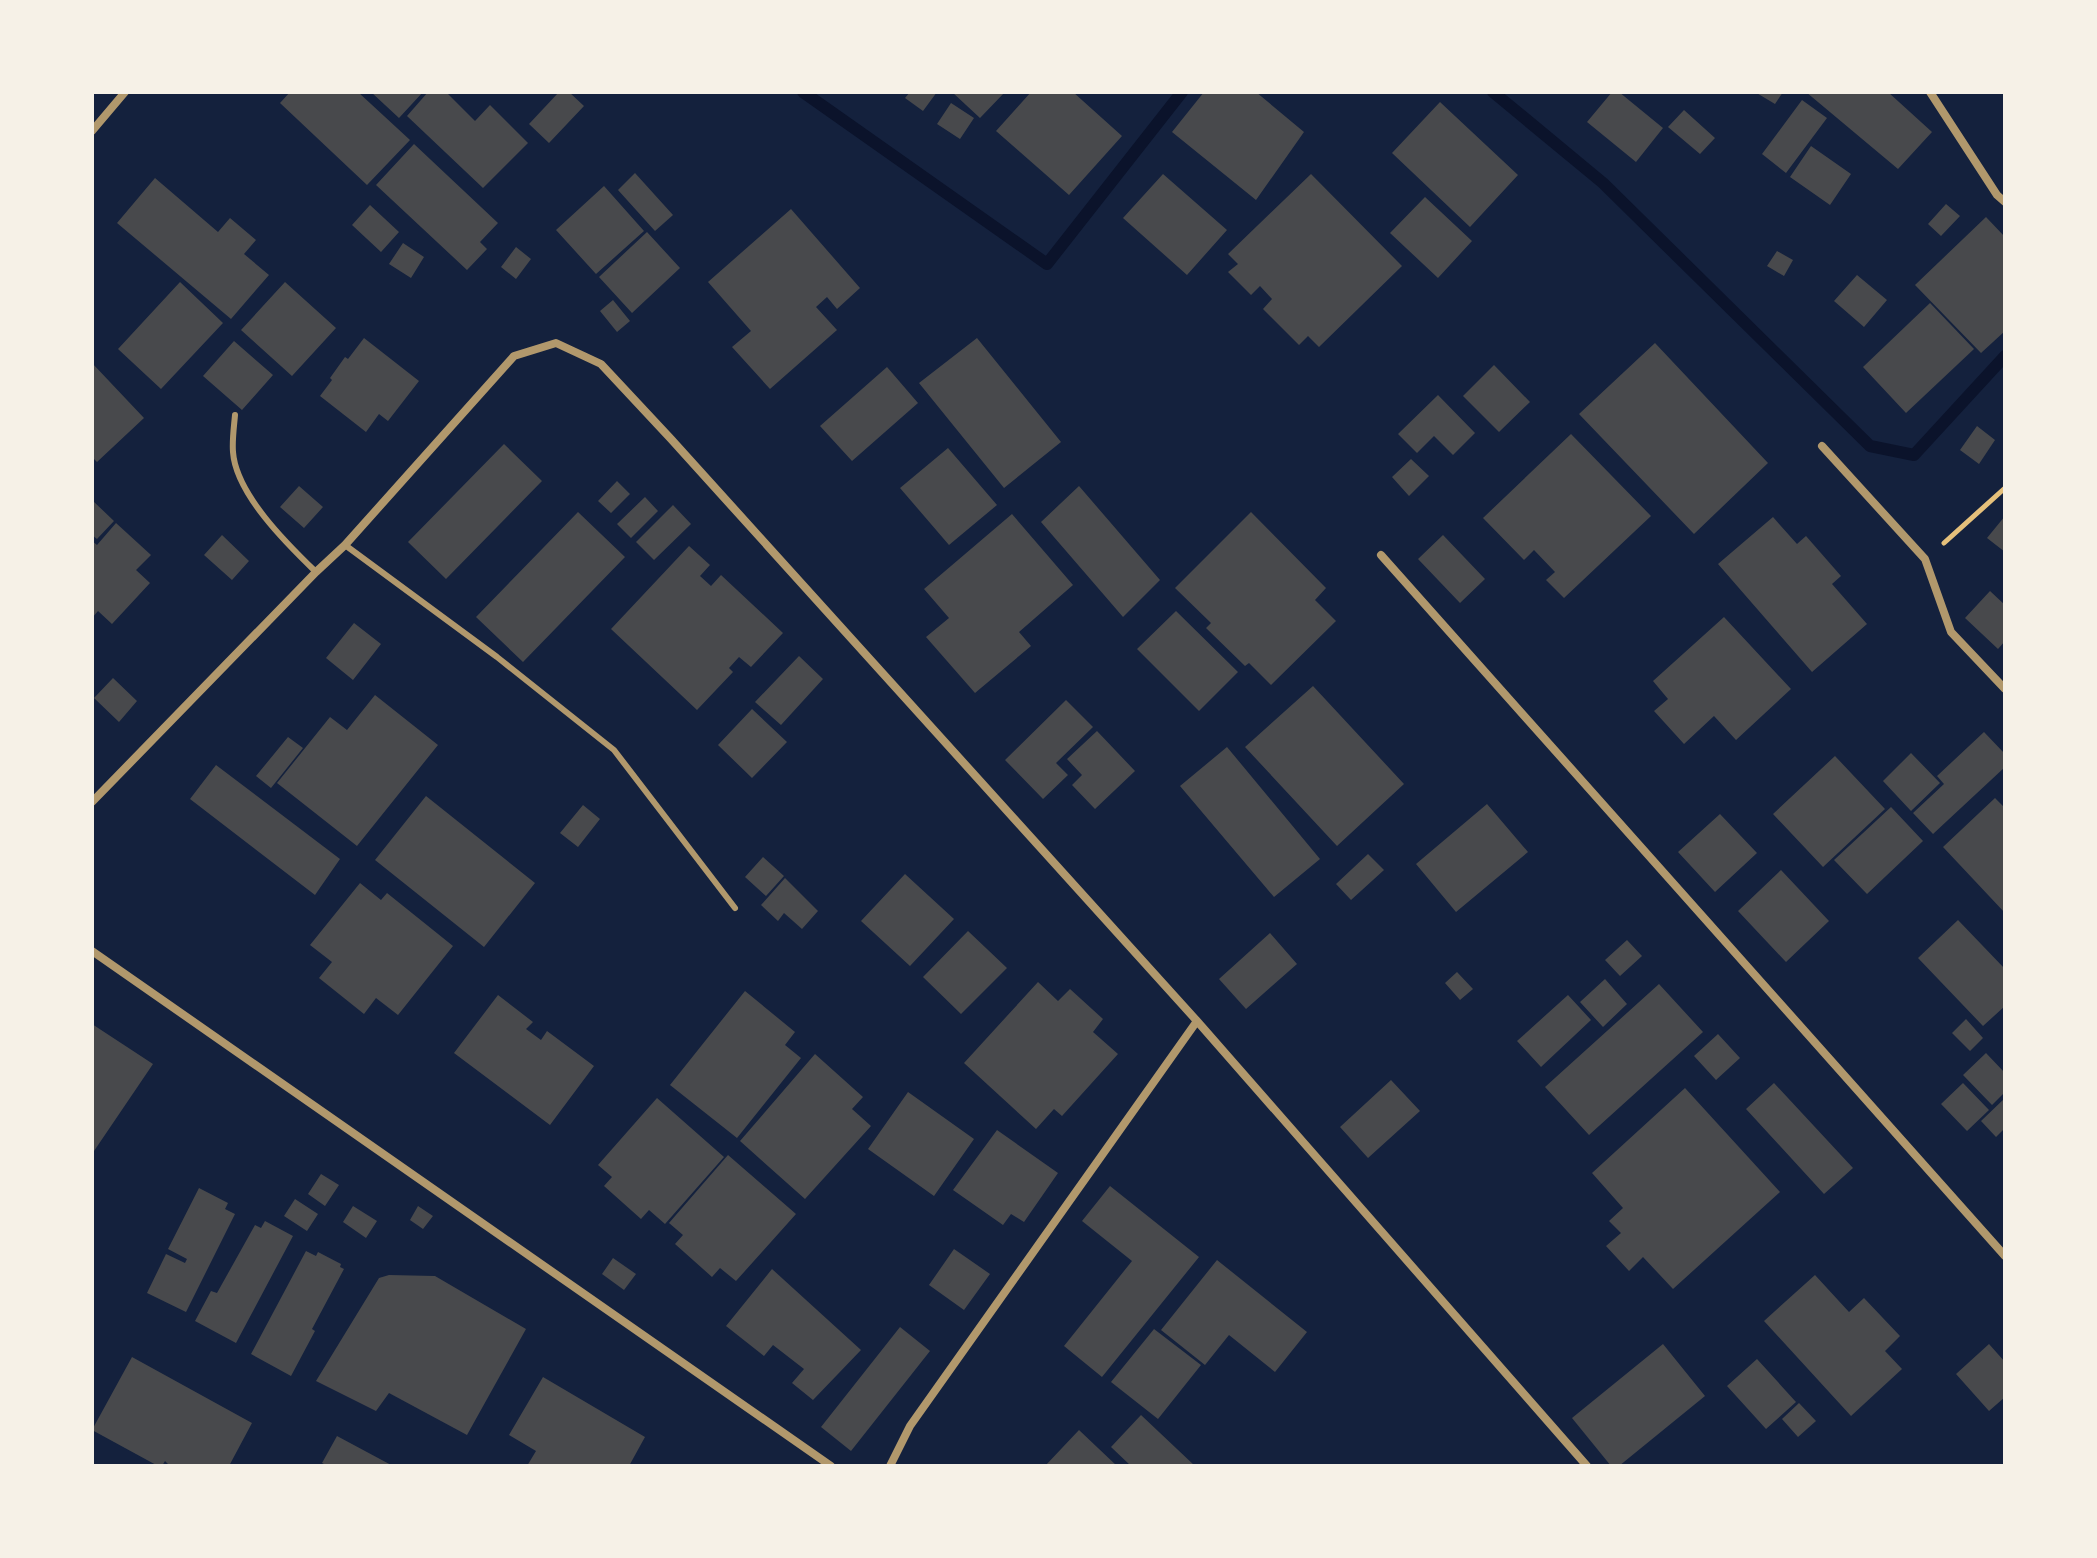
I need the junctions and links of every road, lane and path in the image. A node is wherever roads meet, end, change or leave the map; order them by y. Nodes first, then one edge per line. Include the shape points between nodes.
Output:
1 (125, 92) edge
2 (1930, 92) edge
3 (92, 131) edge
4 (2005, 202) edge
5 (235, 415) dead end
6 (1822, 446) dead end
7 (2005, 488) edge
8 (345, 545) junction
9 (1381, 555) dead end
10 (1925, 559) junction
11 (316, 572) junction
12 (2005, 689) edge
13 (92, 802) edge
14 (735, 908) dead end
15 (92, 951) edge
16 (1197, 1021) junction
17 (2005, 1256) edge
18 (831, 1466) edge
19 (890, 1466) edge
20 (1587, 1466) edge

1 - 3 street
2 - 4 street
5 - 11 lane via 233,454 239,477 274,529
6 - 10 street
7 - 10 path
8 - 11 street
8 - 14 lane via 614,750
8 - 16 street via 514,356 556,343 601,364
9 - 17 street
10 - 12 street via 1951,632
11 - 13 street
15 - 18 street
16 - 19 street via 910,1426
16 - 20 street

